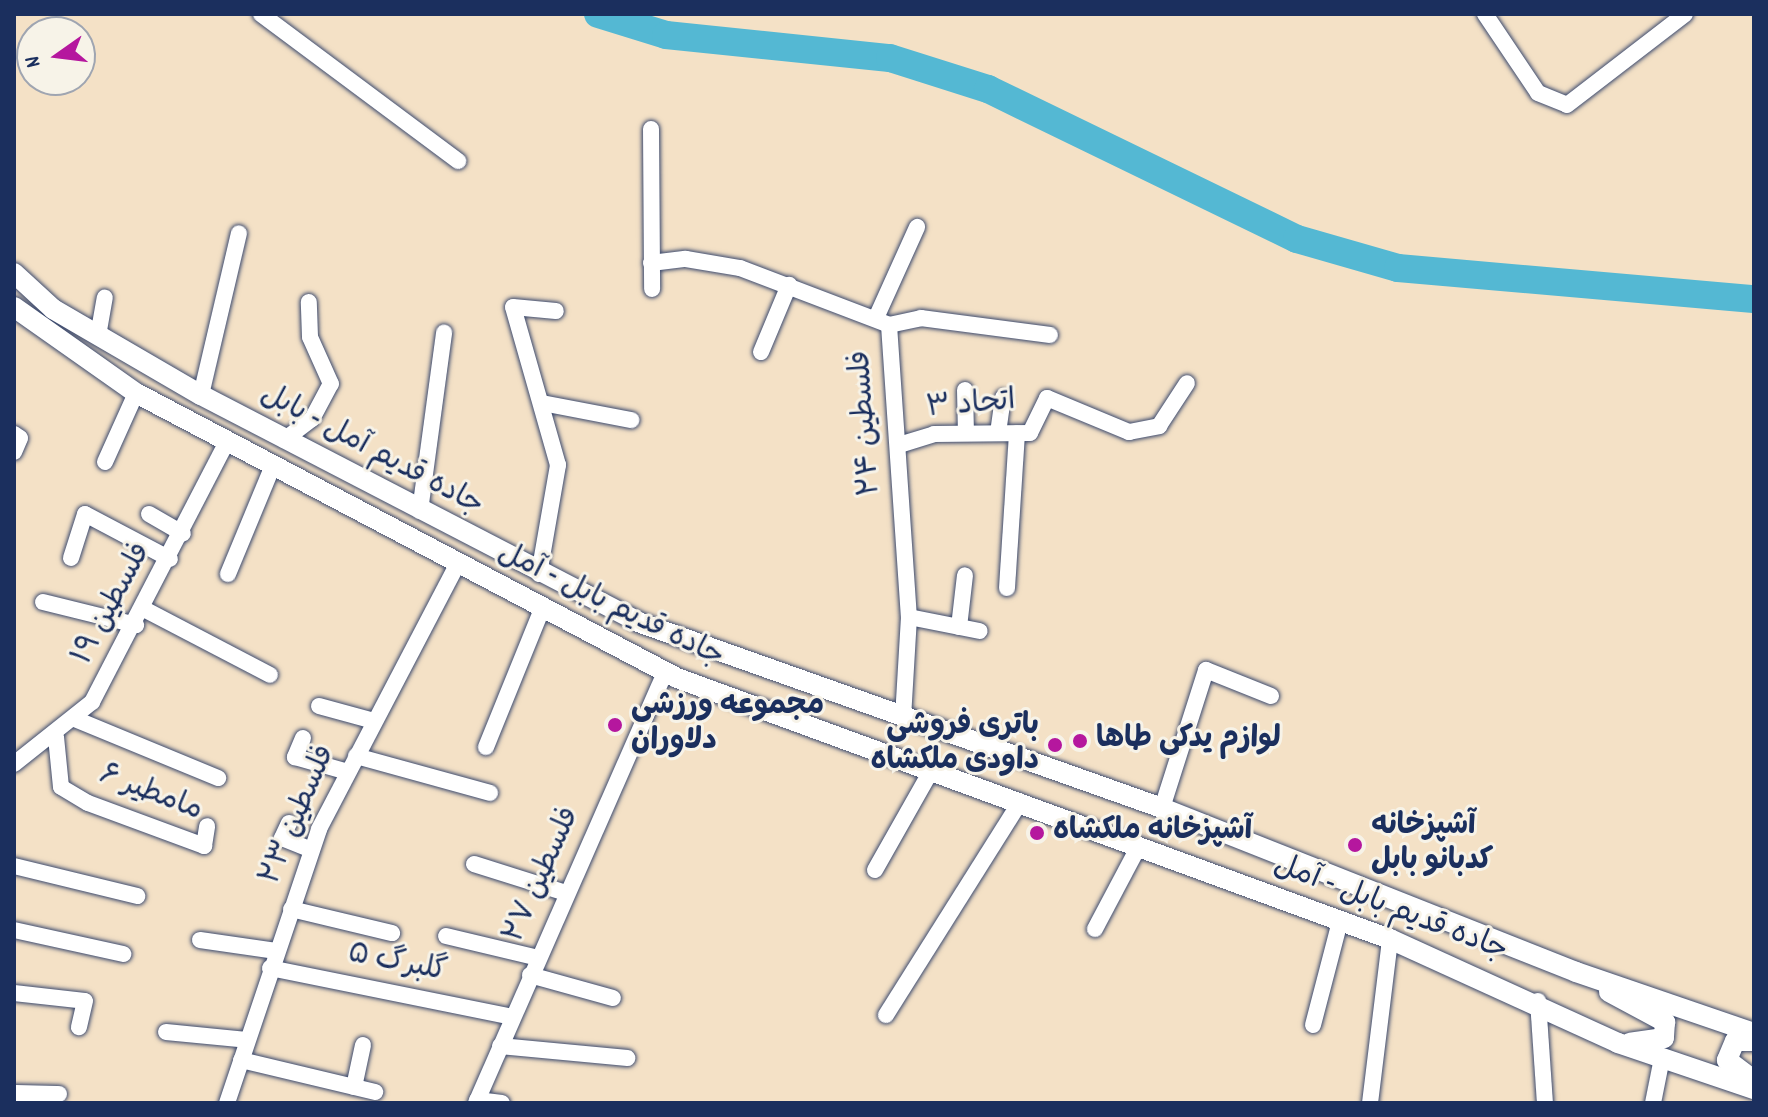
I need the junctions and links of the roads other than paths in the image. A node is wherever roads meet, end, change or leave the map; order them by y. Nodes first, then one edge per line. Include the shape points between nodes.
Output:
1 (261, 14) edge
2 (1485, 14) edge
3 (1685, 14) edge
4 (651, 129) dead end
5 (458, 161) dead end
6 (917, 227) dead end
7 (239, 233) dead end
8 (651, 263) junction
9 (14, 273) edge
10 (789, 285) junction
11 (652, 289) dead end
12 (105, 298) dead end
13 (309, 302) dead end
14 (14, 307) edge
15 (556, 311) dead end
16 (882, 321) junction
17 (444, 333) dead end
18 (1050, 335) dead end
19 (98, 336) junction
20 (761, 352) dead end
21 (1187, 383) dead end
22 (965, 390) dead end
23 (136, 393) junction
24 (201, 395) junction
25 (1003, 397) dead end
26 (542, 403) junction
27 (631, 420) dead end
28 (966, 433) junction
29 (998, 433) junction
30 (1017, 433) junction
31 (14, 434) edge
32 (284, 440) junction
33 (226, 443) junction
34 (899, 445) junction
35 (14, 452) edge
36 (105, 462) dead end
37 (272, 468) junction
38 (420, 511) junction
39 (149, 514) dead end
40 (183, 534) junction
41 (71, 558) dead end
42 (170, 559) junction
43 (457, 565) junction
44 (228, 574) dead end
45 (539, 574) junction
46 (965, 575) dead end
47 (1007, 588) dead end
48 (43, 602) dead end
49 (542, 609) junction
50 (140, 617) junction
51 (909, 617) junction
52 (959, 627) junction
53 (980, 631) dead end
54 (665, 672) junction
55 (270, 675) dead end
56 (1271, 696) dead end
57 (319, 706) dead end
58 (903, 717) junction
59 (75, 719) junction
60 (374, 721) junction
61 (56, 737) junction
62 (303, 738) dead end
63 (486, 747) dead end
64 (356, 756) junction
65 (14, 764) edge
66 (931, 771) junction
67 (348, 772) junction
68 (218, 778) dead end
69 (490, 793) dead end
70 (1020, 802) junction
71 (1162, 808) junction
72 (289, 823) dead end
73 (207, 826) dead end
74 (1139, 846) junction
75 (311, 850) junction
76 (474, 864) dead end
77 (14, 866) edge
78 (875, 870) dead end
79 (566, 893) junction
80 (137, 896) dead end
81 (291, 909) junction
82 (1340, 921) junction
83 (1095, 929) dead end
84 (14, 930) edge
85 (392, 933) dead end
86 (446, 936) dead end
87 (1390, 939) junction
88 (200, 940) dead end
89 (276, 951) junction
90 (123, 954) dead end
91 (538, 958) junction
92 (270, 968) junction
93 (1576, 972) junction
94 (530, 975) junction
95 (14, 993) edge
96 (613, 998) dead end
97 (1538, 1001) junction
98 (886, 1015) dead end
99 (512, 1017) junction
100 (1313, 1025) dead end
101 (79, 1027) dead end
102 (166, 1032) dead end
103 (1754, 1033) edge
104 (247, 1040) junction
105 (1754, 1041) edge
106 (1618, 1043) junction
107 (363, 1045) dead end
108 (500, 1046) junction
109 (627, 1058) dead end
110 (1662, 1058) junction
111 (241, 1060) junction
112 (1754, 1080) edge
113 (354, 1087) junction
114 (1754, 1089) edge
115 (375, 1092) dead end
116 (14, 1093) edge
117 (59, 1094) dead end
118 (1372, 1095) edge
119 (476, 1101) edge
120 (227, 1103) edge
121 (502, 1103) edge
122 (1545, 1103) edge
123 (1653, 1103) edge

1 - 5 street
2 - 3 street via 1538,93 1567,105
4 - 8 street
6 - 16 street
7 - 24 street
8 - 10 street, فلسطین ۲۴ via 686,259
8 - 11 street
9 - 19 main road, جاده قدیم آمل - بابل
10 - 16 street, فلسطین ۲۴
10 - 20 street
12 - 19 street
13 - 32 street via 310,337 331,384 312,419
14 - 23 main road, جاده قدیم بابل - آمل
15 - 26 street via 513,307
16 - 18 street via 921,318
16 - 34 street, فلسطین ۲۴
17 - 38 street
19 - 24 main road, جاده قدیم آمل - بابل
21 - 30 street, اتحاد ۳ via 1159,426 1129,432 1047,398 1030,433
22 - 28 street
23 - 33 main road, جاده قدیم بابل - آمل
23 - 36 street
24 - 32 main road, جاده قدیم آمل - بابل
25 - 29 street
26 - 27 street
26 - 45 street via 558,465
28 - 29 street, اتحاد ۳
28 - 34 street, اتحاد ۳
29 - 30 street, اتحاد ۳
30 - 47 street
31 - 35 street via 20,438
32 - 38 main road, جاده قدیم آمل - بابل
33 - 37 main road, جاده قدیم بابل - آمل
33 - 40 street, فلسطین ۱۹
34 - 51 street, فلسطین ۲۴
37 - 43 main road, جاده قدیم بابل - آمل
37 - 44 street
38 - 45 main road, جاده قدیم آمل - بابل
39 - 40 street
40 - 42 street, فلسطین ۱۹
41 - 42 street via 85,514
42 - 50 street, فلسطین ۱۹
43 - 49 main road, جاده قدیم بابل - آمل
43 - 60 street, فلسطین ۲۳
45 - 58 main road, جاده قدیم آمل - بابل via 638,622
46 - 52 street
48 - 50 street
49 - 54 main road, جاده قدیم بابل - آمل
49 - 63 street
50 - 55 street
50 - 59 street, فلسطین ۱۹
51 - 52 street
51 - 58 street, فلسطین ۲۴
52 - 53 street
54 - 66 main road, جاده قدیم بابل - آمل
54 - 79 street, فلسطین ۲۷
56 - 71 street via 1206,670
57 - 60 street
58 - 71 main road, جاده قدیم آمل - بابل
59 - 61 street, فلسطین ۱۹
59 - 68 street
60 - 64 street, فلسطین ۲۳
61 - 65 street, فلسطین ۱۹
61 - 73 street, مامطیر ۶ via 61,787 88,803 204,846
62 - 67 street via 295,757
64 - 67 street, فلسطین ۲۳
64 - 69 street
66 - 70 main road, جاده قدیم بابل - آمل
66 - 78 street
67 - 75 street, فلسطین ۲۳
70 - 74 main road, جاده قدیم بابل - آمل
70 - 98 street
71 - 93 main road, جاده قدیم آمل - بابل
72 - 75 street via 282,838
74 - 82 main road, جاده قدیم بابل - آمل
74 - 83 street
75 - 81 street, فلسطین ۲۳
76 - 79 street
77 - 80 street
79 - 91 street, فلسطین ۲۷
81 - 85 street
81 - 89 street, فلسطین ۲۳
82 - 87 main road, جاده قدیم بابل - آمل
82 - 100 street
84 - 90 street
86 - 91 street
87 - 97 main road, جاده قدیم بابل - آمل
87 - 118 street
88 - 89 street
89 - 92 street, فلسطین ۲۳
91 - 94 street, فلسطین ۲۷
92 - 99 street, گلبرگ ۵
92 - 104 street, فلسطین ۲۳
93 - 103 main road, جاده قدیم آمل - بابل
93 - 106 main road via 1665,1022 1664,1038
94 - 96 street
94 - 99 street, فلسطین ۲۷
95 - 101 street via 85,1001
97 - 106 main road, جاده قدیم بابل - آمل
97 - 122 street
99 - 108 street, فلسطین ۲۷
102 - 104 street
104 - 111 street, فلسطین ۲۳
105 - 112 main road via 1735,1041 1727,1060
106 - 110 main road, جاده قدیم بابل - آمل
107 - 113 street
108 - 109 street
108 - 119 street, فلسطین ۲۷
110 - 114 main road, جاده قدیم بابل - آمل
110 - 123 street
111 - 113 street
111 - 120 street, فلسطین ۲۳
113 - 115 street
116 - 117 street
119 - 121 street

